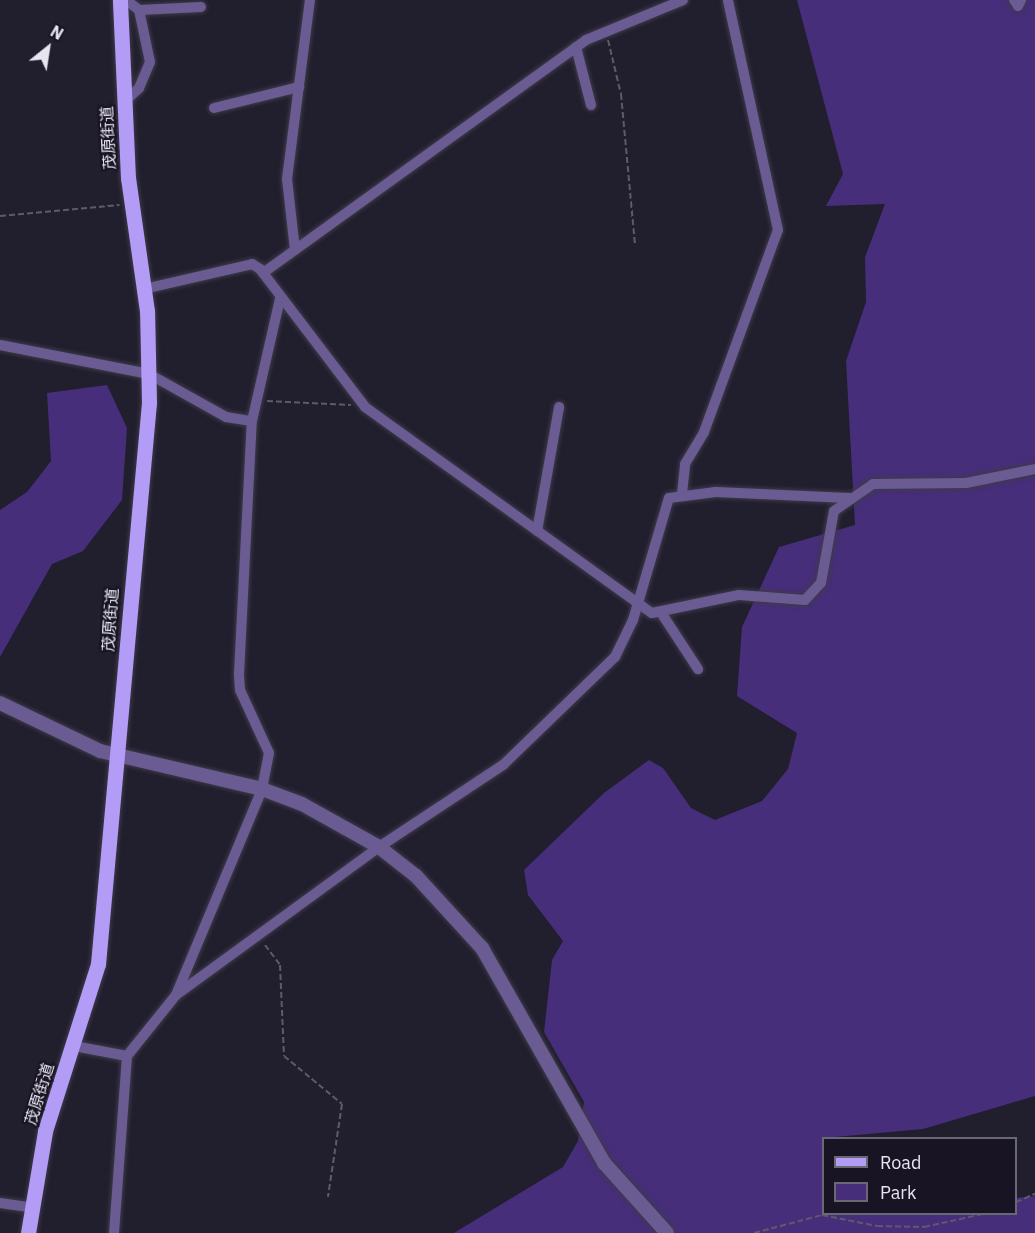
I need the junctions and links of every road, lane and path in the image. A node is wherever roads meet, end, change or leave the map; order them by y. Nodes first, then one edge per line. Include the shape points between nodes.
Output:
1 (120, 0) edge
2 (126, 0) edge
3 (310, 0) edge
4 (683, 0) edge
5 (728, 0) edge
6 (1014, 0) edge
7 (1021, 0) edge
8 (201, 7) dead end
9 (140, 9) junction
10 (606, 32) junction
11 (576, 47) junction
12 (299, 87) junction
13 (123, 103) junction
14 (591, 105) dead end
15 (214, 108) dead end
16 (131, 204) junction
17 (0, 216) edge
18 (635, 244) dead end
19 (295, 250) junction
20 (263, 273) junction
21 (144, 289) junction
22 (280, 299) junction
23 (0, 345) edge
24 (149, 374) junction
25 (258, 402) junction
26 (365, 406) junction
27 (559, 407) dead end
28 (252, 421) junction
29 (1035, 469) edge
30 (682, 494) junction
31 (849, 498) junction
32 (537, 531) junction
33 (635, 605) junction
34 (662, 614) junction
35 (698, 669) dead end
36 (0, 703) edge
37 (119, 756) junction
38 (262, 789) junction
39 (379, 847) junction
40 (256, 936) junction
41 (176, 995) junction
42 (74, 1046) junction
43 (127, 1056) junction
44 (1035, 1194) edge
45 (328, 1197) dead end
46 (1017, 1202) edge
47 (0, 1203) edge
48 (35, 1208) junction
49 (822, 1215) edge
50 (822, 1215) edge
51 (978, 1215) edge
52 (28, 1233) edge
53 (114, 1233) edge
54 (667, 1233) edge
55 (754, 1233) edge

1 - 13 main road, 茂原街道
2 - 9 street
3 - 12 street
4 - 10 street
5 - 30 street via 778,230 704,432 685,464
6 - 7 street via 1018,6
8 - 9 street
9 - 13 street via 150,62 139,88
10 - 11 street
10 - 18 path via 621,94
11 - 14 street
11 - 19 street
12 - 15 street
12 - 19 street via 287,179
13 - 16 main road, 茂原街道
16 - 17 path
16 - 21 main road, 茂原街道
19 - 20 street
20 - 21 street via 252,264
20 - 22 street
21 - 24 main road, 茂原街道
22 - 25 street
22 - 26 street
23 - 24 street
24 - 28 street via 226,417
24 - 37 main road, 茂原街道
25 - 26 path via 301,399
25 - 28 street
26 - 32 street
27 - 32 street
28 - 38 street via 239,674 240,690 269,753
29 - 31 street via 966,483 888,480
30 - 31 street
30 - 33 street via 669,498 662,512
31 - 34 street via 834,511 821,583 805,600 739,595
32 - 33 street
33 - 34 street
33 - 39 street via 633,620 606,668 503,765
34 - 35 street
36 - 37 street
37 - 38 street
37 - 42 main road, 茂原街道 via 98,964
38 - 39 street
38 - 41 street
39 - 40 street
39 - 54 street via 453,911 482,948 604,1163
40 - 41 street
40 - 45 path via 280,965 284,1056 342,1104
41 - 43 street
42 - 43 street
42 - 48 main road, 茂原街道 via 45,1131
43 - 53 street
44 - 46 path
47 - 48 street
48 - 52 main road, 茂原街道
49 - 51 path via 877,1226 924,1227
50 - 55 path

